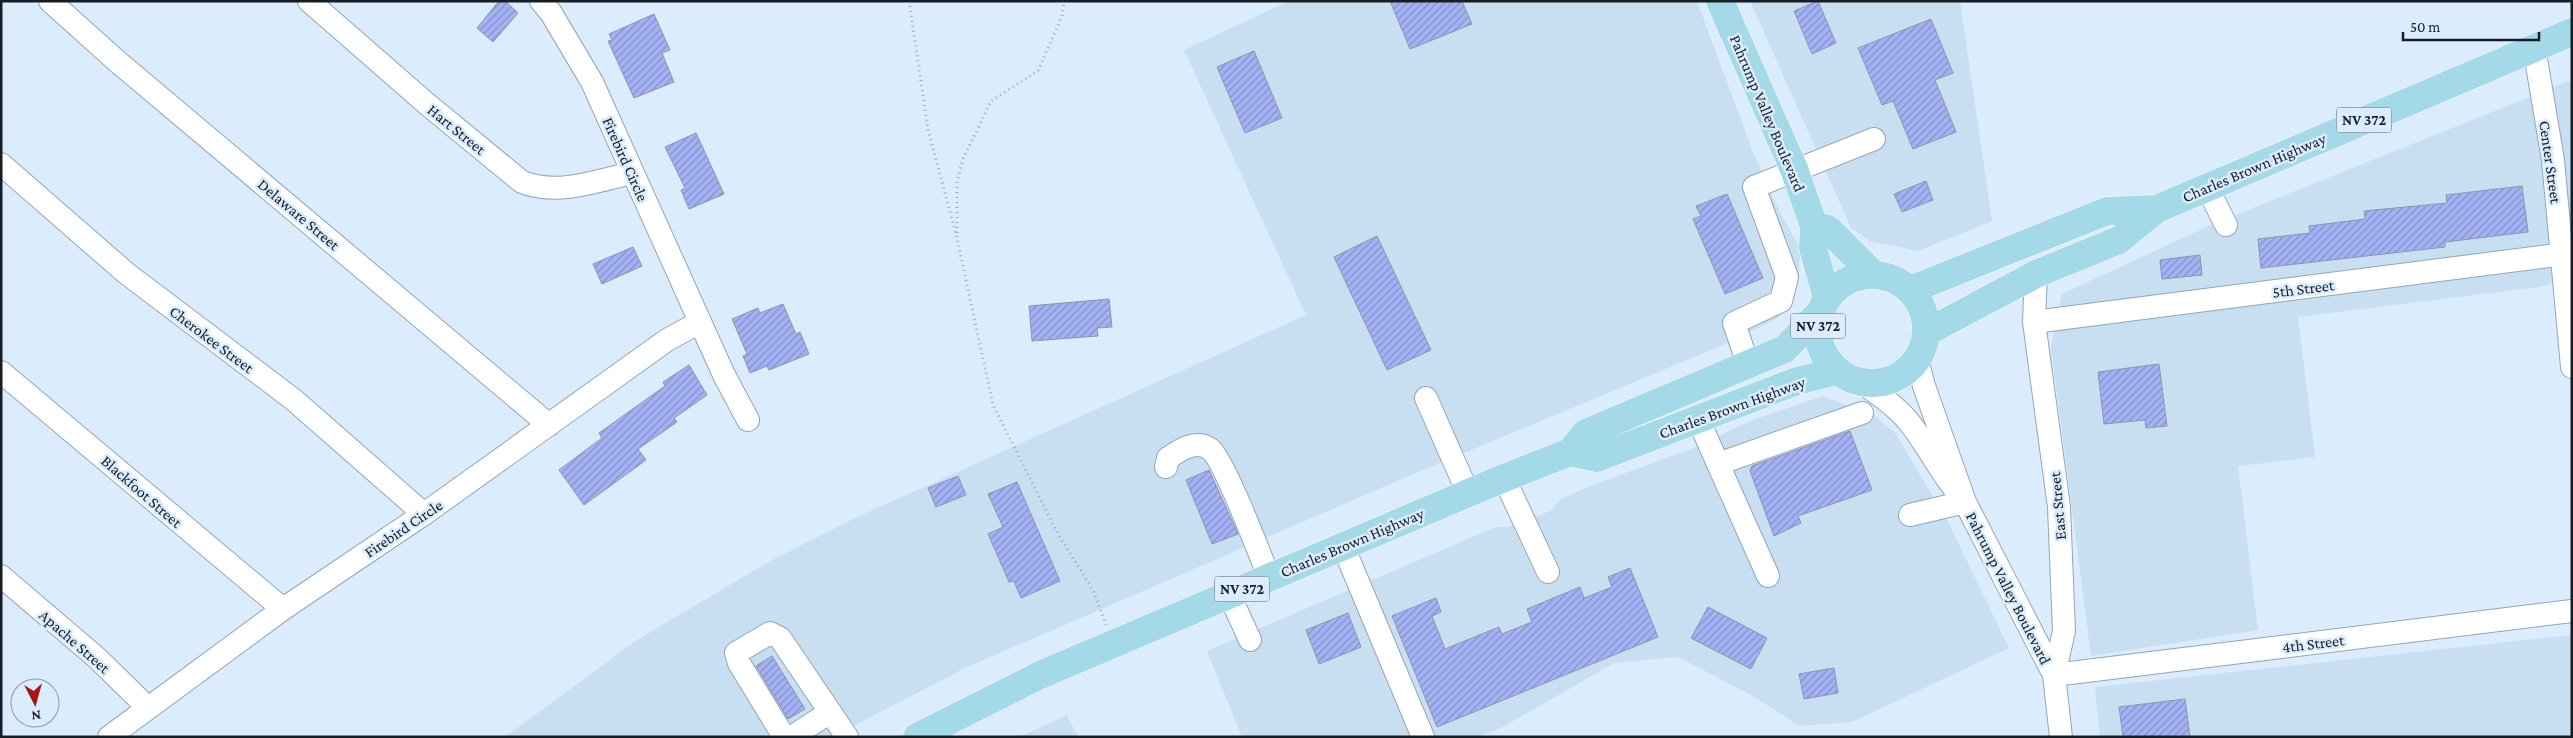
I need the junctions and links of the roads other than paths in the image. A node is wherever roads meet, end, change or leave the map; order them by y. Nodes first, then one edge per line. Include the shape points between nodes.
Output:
1 (50, 1) edge
2 (309, 1) edge
3 (541, 1) edge
4 (1720, 1) edge
5 (2572, 32) edge
6 (2534, 48) junction
7 (1874, 139) dead end
8 (1, 164) edge
9 (1794, 169) junction
10 (632, 173) junction
11 (2207, 187) junction
12 (2157, 209) junction
13 (2226, 225) dead end
14 (1814, 226) junction
15 (2566, 254) edge
16 (2036, 274) junction
17 (1874, 275) junction
18 (1910, 290) junction
19 (1824, 305) junction
20 (700, 322) junction
21 (2034, 322) junction
22 (1927, 332) junction
23 (1917, 359) junction
24 (1748, 364) junction
25 (2572, 367) edge
26 (1837, 371) junction
27 (1, 372) edge
28 (1863, 382) junction
29 (1426, 398) dead end
30 (1862, 413) dead end
31 (1698, 419) junction
32 (748, 420) dead end
33 (549, 426) junction
34 (1570, 452) junction
35 (1718, 464) junction
36 (1166, 467) dead end
37 (1504, 478) junction
38 (1468, 493) junction
39 (1965, 502) junction
40 (424, 514) junction
41 (1910, 515) dead end
42 (1343, 546) junction
43 (1548, 572) dead end
44 (1, 576) edge
45 (1768, 576) dead end
46 (1269, 578) junction
47 (1229, 594) junction
48 (283, 610) junction
49 (2572, 611) edge
50 (1250, 640) dead end
51 (2054, 675) junction
52 (147, 707) junction
53 (830, 712) junction
54 (109, 737) edge
55 (784, 737) edge
56 (792, 737) edge
57 (847, 737) edge
58 (918, 737) edge
59 (1423, 737) edge
60 (2061, 737) edge

1 - 33 street, Delaware Street
2 - 10 street, Hart Street via 522,182 538,188 569,188
3 - 10 street, Firebird Circle via 592,82
4 - 9 main road, Pahrump Valley Boulevard
5 - 6 main road, Charles Brown Highway / NV 372
6 - 11 main road, Charles Brown Highway / NV 372
6 - 15 street, Center Street
7 - 9 street
8 - 40 street, Cherokee Street via 126,273 294,400
9 - 14 main road, Pahrump Valley Boulevard
9 - 24 street via 1754,187 1787,276 1781,301 1734,323
10 - 20 street, Firebird Circle
11 - 12 main road, Charles Brown Highway / NV 372
11 - 13 street
12 - 16 main road, Charles Brown Highway / NV 372 via 2119,240
12 - 18 main road, Charles Brown Highway / NV 372 via 2107,211
14 - 17 main road via 1828,229
14 - 19 main road, Pahrump Valley Boulevard via 1813,248
15 - 21 street, 5th Street
15 - 25 street, Center Street
16 - 21 street, East Street
16 - 22 main road, Charles Brown Highway / NV 372
17 - 18 main road via 1887,277
17 - 19 main road, NV 372 via 1856,277 1840,285
18 - 22 main road via 1925,316
19 - 24 main road, Charles Brown Highway / NV 372 via 1785,349
19 - 26 main road, NV 372 via 1817,328 1820,344 1826,359
20 - 32 street, Firebird Circle
20 - 33 street, Firebird Circle via 666,340
21 - 51 street, East Street via 2059,507 2064,631
22 - 23 main road
23 - 28 main road via 1907,371 1893,379
23 - 39 street, Pahrump Valley Boulevard
24 - 34 main road, Charles Brown Highway / NV 372 via 1586,433
26 - 28 main road
26 - 31 main road, Charles Brown Highway via 1797,382
27 - 48 street, Blackfoot Street
28 - 39 street, Pahrump Valley Boulevard via 1912,426 1935,464
29 - 38 street
30 - 35 street
31 - 34 main road, Charles Brown Highway via 1597,458
31 - 35 street
33 - 40 street, Firebird Circle
34 - 37 main road, Charles Brown Highway / NV 372
35 - 45 street
36 - 46 street via 1168,458 1184,448 1202,445 1214,452
37 - 38 main road, Charles Brown Highway / NV 372
37 - 43 street
38 - 42 main road, Charles Brown Highway / NV 372
39 - 41 street
39 - 51 street, Pahrump Valley Boulevard
40 - 48 street, Firebird Circle
42 - 46 main road, Charles Brown Highway / NV 372
42 - 59 street
44 - 52 street, Apache Street via 97,658
46 - 47 main road, Charles Brown Highway / NV 372
47 - 50 street
47 - 58 main road, Charles Brown Highway / NV 372 via 1032,679
48 - 52 street, Firebird Circle
49 - 51 street, 4th Street
51 - 60 street, East Street
52 - 54 street, Firebird Circle
53 - 55 street via 780,638 770,633 736,653 738,663
53 - 56 street
53 - 57 street

